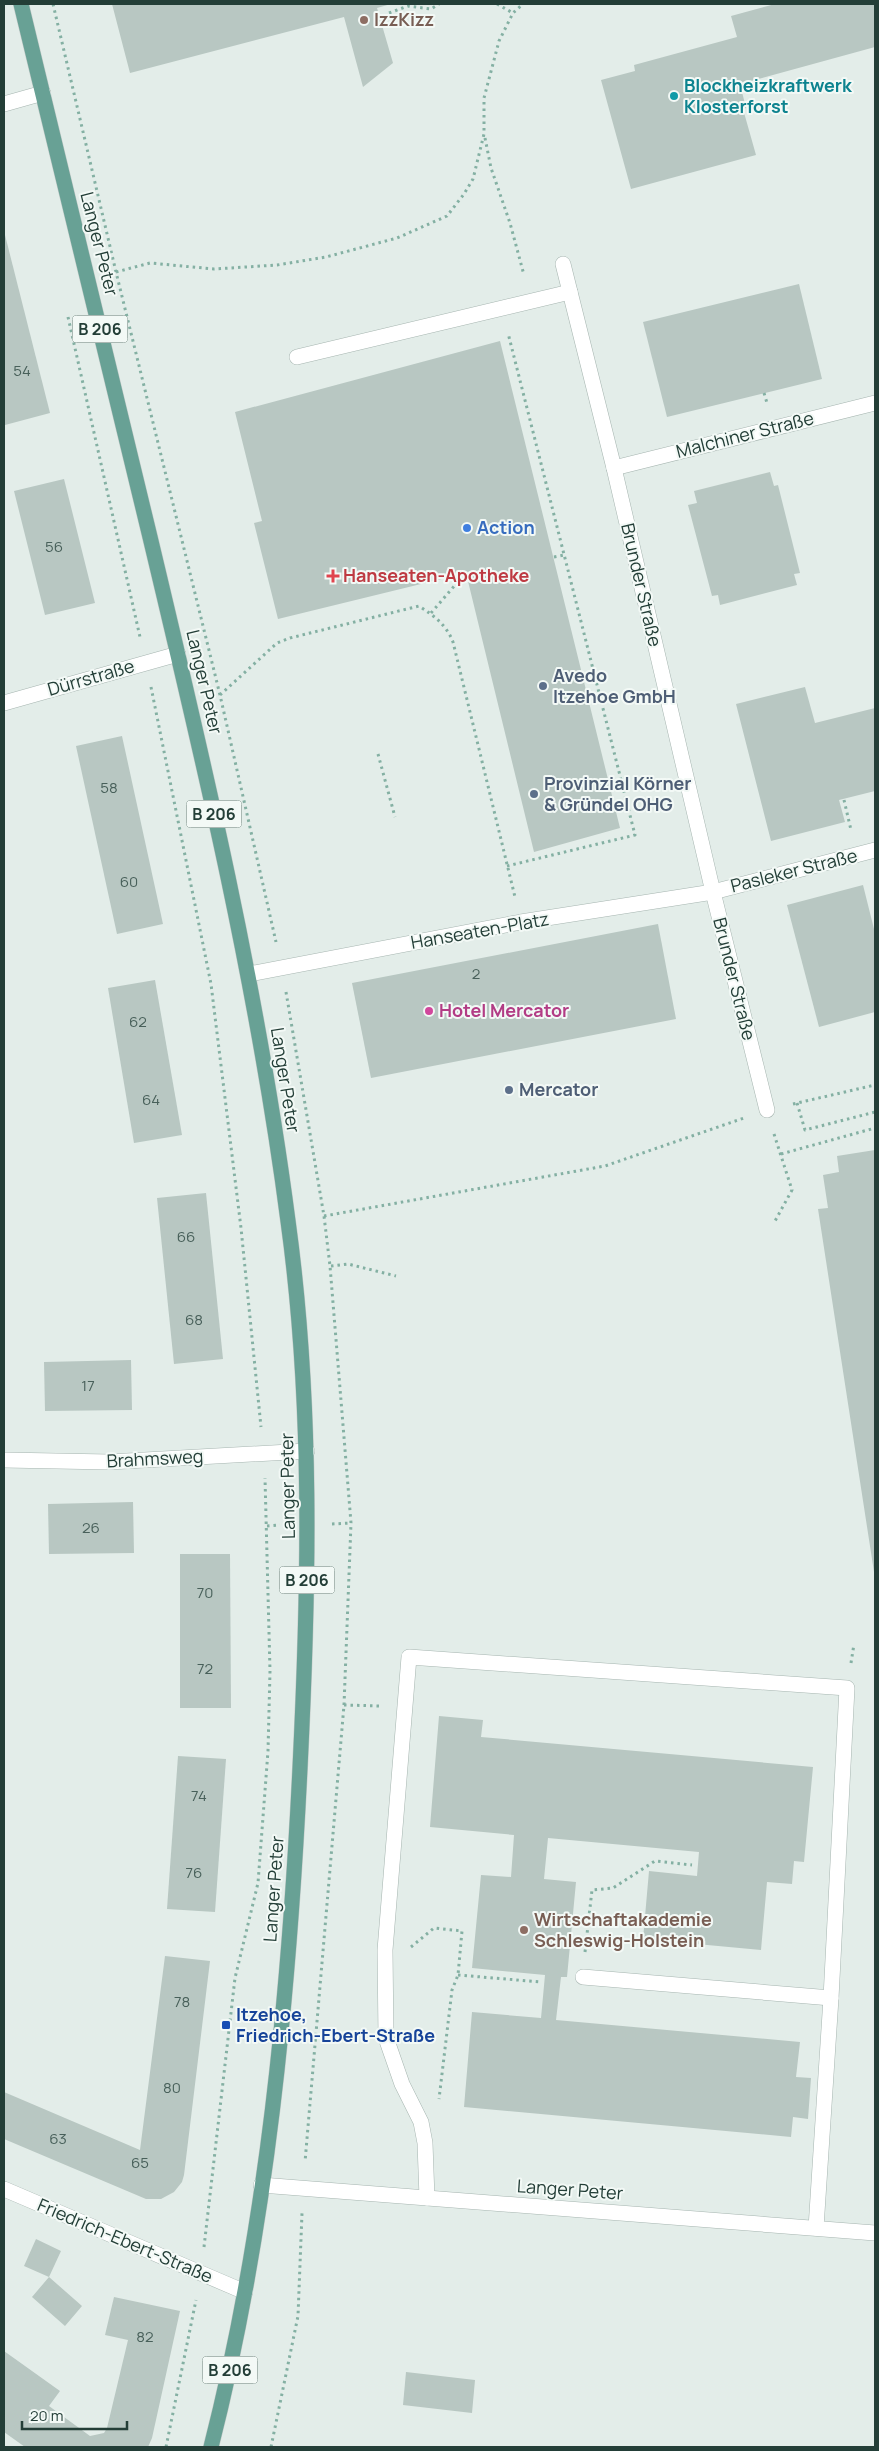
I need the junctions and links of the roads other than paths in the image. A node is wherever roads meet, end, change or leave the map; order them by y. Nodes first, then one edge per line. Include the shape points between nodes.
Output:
1 (21, 4) edge
2 (43, 93) junction
3 (4, 104) edge
4 (563, 264) road end
5 (570, 292) junction
6 (297, 357) dead end
7 (875, 403) edge
8 (614, 468) junction
9 (178, 654) junction
10 (4, 703) edge
11 (875, 850) edge
12 (713, 892) junction
13 (249, 974) junction
14 (767, 1110) road end
15 (307, 1451) junction
16 (4, 1460) edge
17 (583, 1977) road end
18 (831, 1998) junction
19 (261, 2185) junction
20 (4, 2189) edge
21 (427, 2198) junction
22 (816, 2228) junction
23 (875, 2233) edge
24 (245, 2292) junction
25 (211, 2447) edge

1 - 2 main road, Langer Peter / B 206
2 - 3 street
2 - 9 main road, Langer Peter / B 206
4 - 5 street, Brunder Straße
5 - 6 street
5 - 8 street, Brunder Straße
7 - 8 street, Malchiner Straße
8 - 12 street, Brunder Straße
9 - 10 street, Dürrstraße
9 - 13 main road, Langer Peter / B 206
11 - 12 street, Pasleker Straße
12 - 13 street, Hanseaten-Platz via 521,922
12 - 14 street, Brunder Straße
13 - 15 main road, Langer Peter / B 206 via 289,1223
15 - 16 street, Brahmsweg via 109,1462
15 - 19 main road, Langer Peter / B 206 via 309,1524 298,1813 281,2030
17 - 18 street
18 - 21 street via 848,1688 409,1657 385,1950 386,2038 402,2084 421,2122
18 - 22 street
19 - 21 street, Langer Peter
19 - 24 main road, Langer Peter / B 206
20 - 24 street, Friedrich-Ebert-Straße
21 - 22 street, Langer Peter
22 - 23 street, Langer Peter
24 - 25 main road, Langer Peter / B 206 via 230,2376

